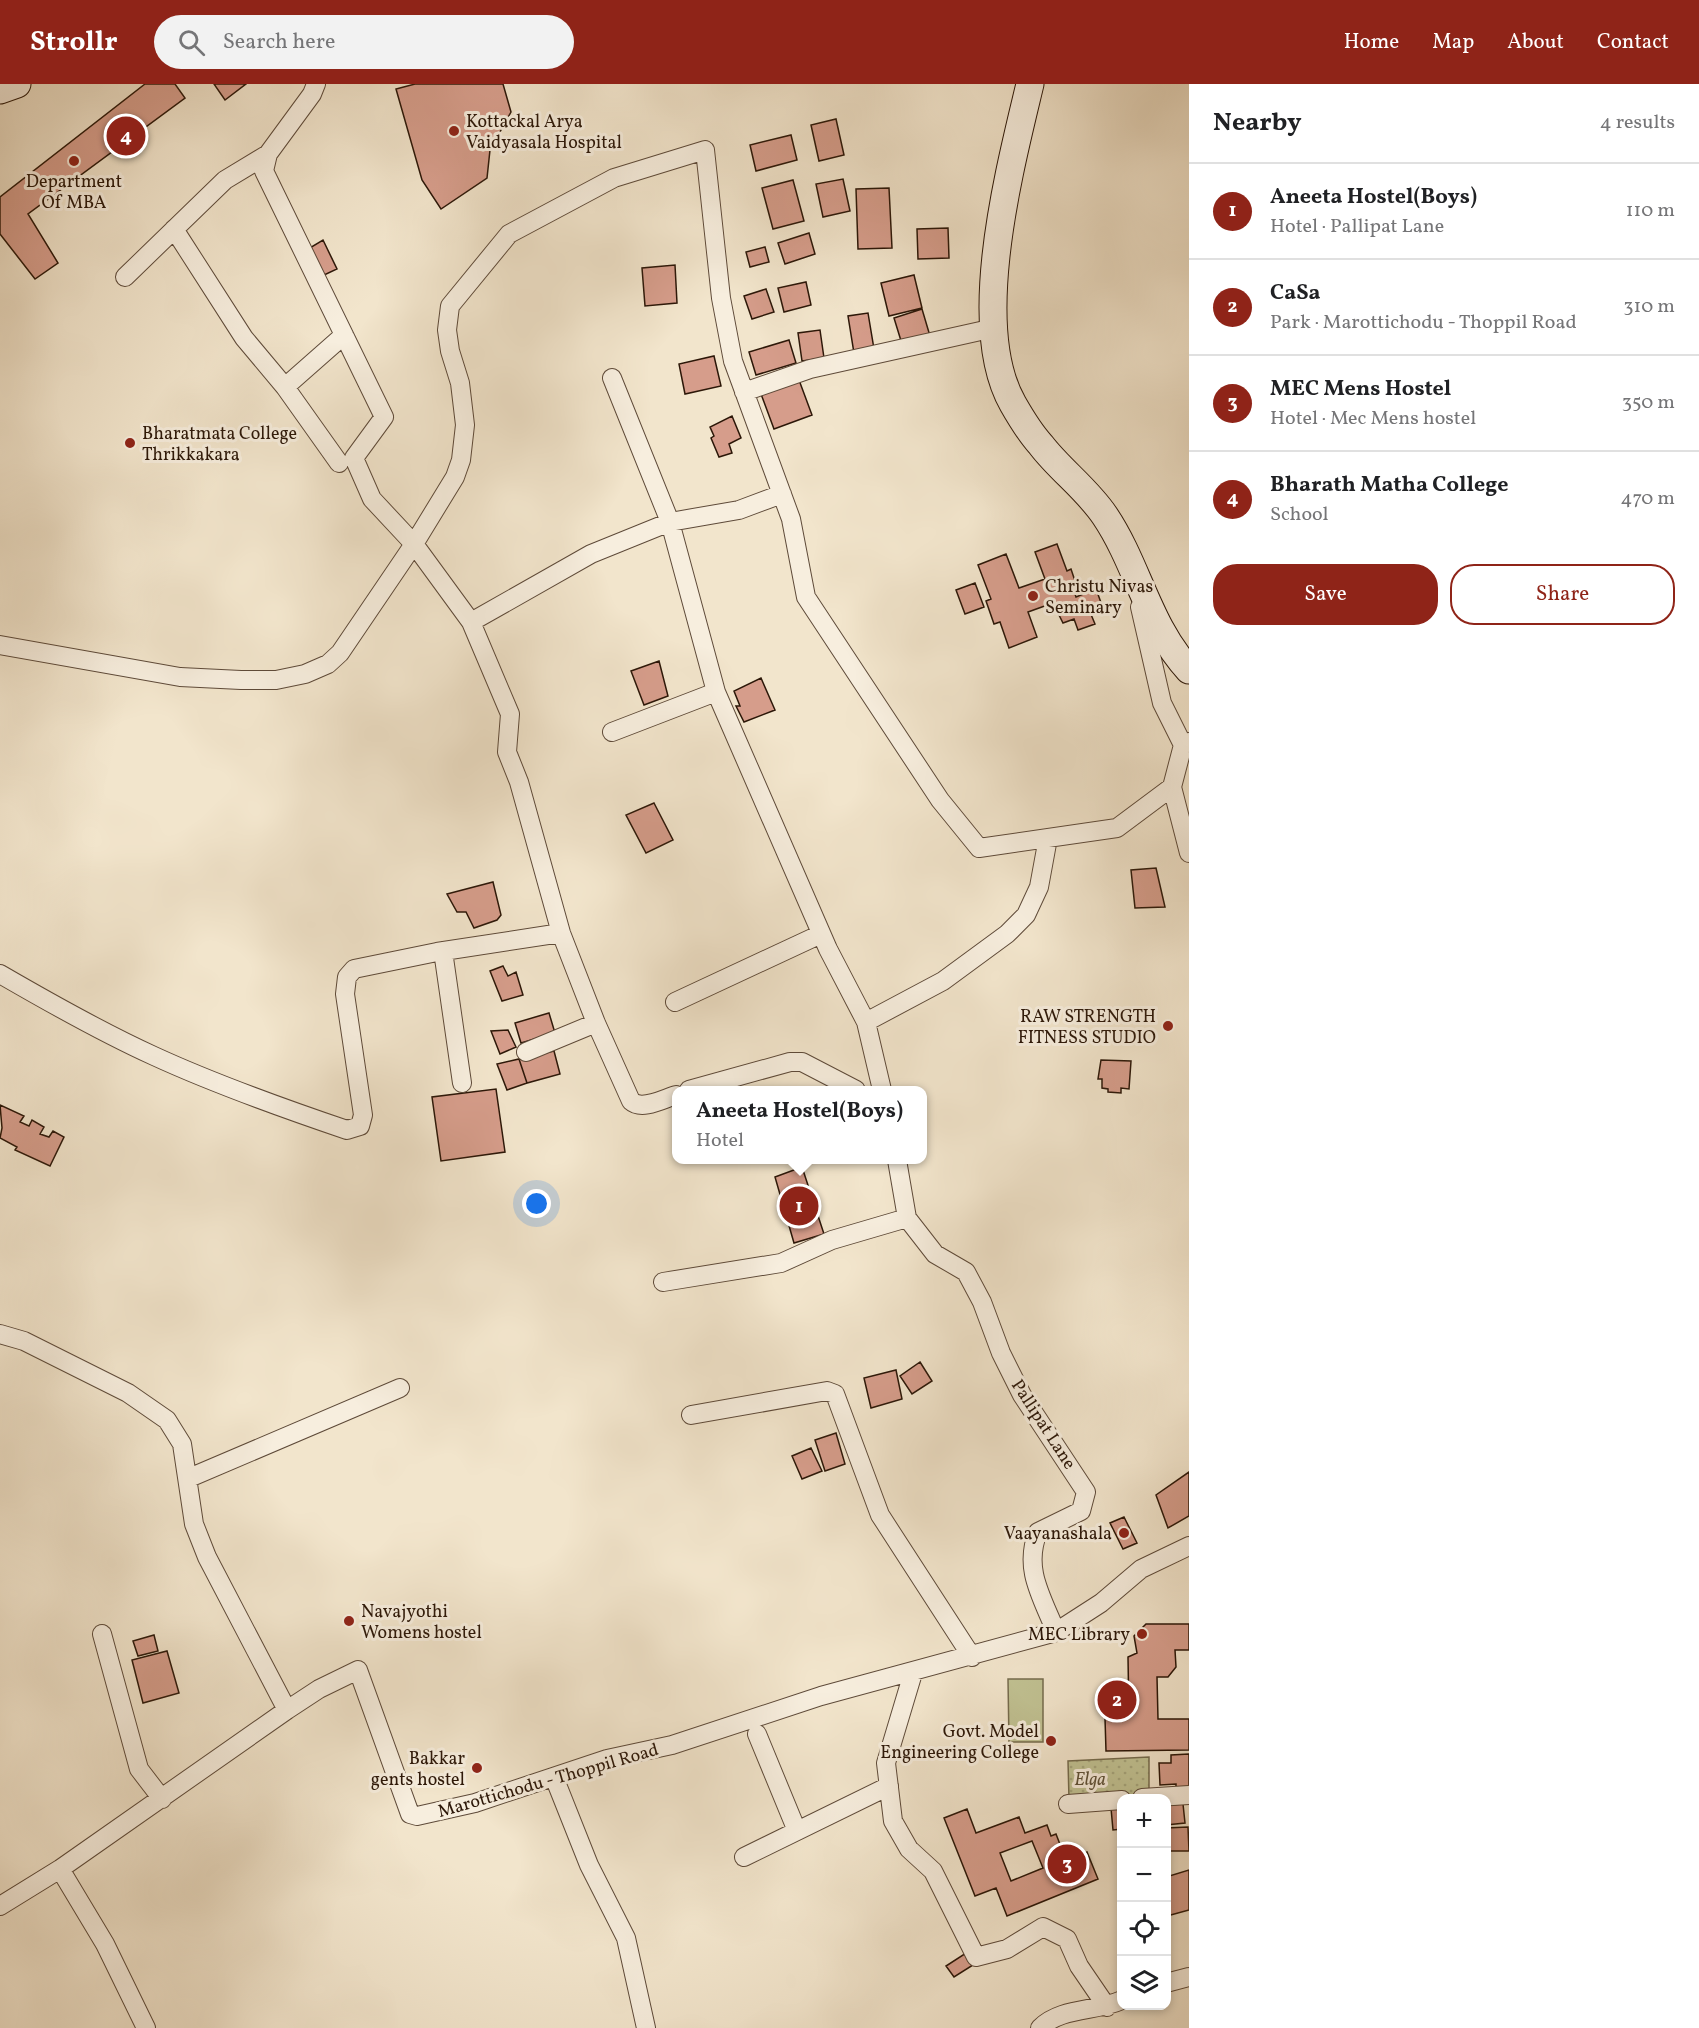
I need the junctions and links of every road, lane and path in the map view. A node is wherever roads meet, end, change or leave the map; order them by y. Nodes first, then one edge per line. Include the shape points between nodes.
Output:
1 (17, 84) edge
2 (316, 84) edge
3 (1030, 84) edge
4 (0, 90) edge
5 (268, 154) junction
6 (174, 229) junction
7 (125, 277) dead end
8 (994, 328) junction
9 (344, 335) junction
10 (612, 378) dead end
11 (285, 387) junction
12 (744, 392) junction
13 (339, 463) dead end
14 (782, 494) junction
15 (670, 522) junction
16 (414, 544) junction
17 (1130, 561) junction
18 (471, 622) junction
19 (0, 645) edge
20 (1189, 670) edge
21 (716, 692) junction
22 (612, 732) dead end
23 (1186, 743) edge
24 (1172, 787) junction
25 (1048, 838) junction
26 (1189, 853) edge
27 (561, 933) junction
28 (821, 934) junction
29 (443, 951) junction
30 (0, 974) edge
31 (675, 1002) dead end
32 (866, 1022) junction
33 (596, 1023) junction
34 (526, 1052) dead end
35 (462, 1083) dead end
36 (703, 1086) edge
37 (848, 1086) edge
38 (881, 1086) edge
39 (672, 1096) edge
40 (898, 1164) edge
41 (907, 1218) junction
42 (663, 1282) dead end
43 (0, 1334) edge
44 (400, 1388) dead end
45 (691, 1414) dead end
46 (189, 1478) junction
47 (1189, 1546) edge
48 (1056, 1632) junction
49 (102, 1634) dead end
50 (972, 1656) junction
51 (913, 1673) junction
52 (287, 1710) junction
53 (757, 1734) dead end
54 (554, 1777) junction
55 (889, 1786) junction
56 (1189, 1795) edge
57 (1171, 1796) edge
58 (162, 1799) junction
59 (1117, 1800) edge
60 (1068, 1804) dead end
61 (797, 1831) junction
62 (744, 1857) dead end
63 (60, 1869) junction
64 (0, 1906) edge
65 (1189, 1977) edge
66 (1171, 1982) edge
67 (1114, 2004) edge
68 (147, 2028) edge
69 (646, 2028) edge
70 (1040, 2028) edge

1 - 4 main road
2 - 5 street
3 - 8 main road via 1001,220
5 - 6 street via 225,180
5 - 9 street via 264,171
6 - 7 street
6 - 11 street via 244,338
8 - 12 street via 810,369
8 - 17 main road via 1001,373 1013,404 1041,446 1104,515
9 - 11 street
9 - 16 street via 384,417 354,458 372,499
10 - 15 street
11 - 13 street
12 - 14 street
12 - 16 street via 733,361 721,298 705,150 614,178 509,234 450,306 447,330 465,424 461,460 456,477
14 - 15 street via 739,510
14 - 25 street via 791,519 806,597 940,800 979,848
15 - 18 street via 591,554
15 - 21 street
16 - 18 street
16 - 19 street via 340,654 305,674 276,680 180,677
17 - 20 main road via 1161,633
17 - 23 street via 1162,703
18 - 27 street via 510,714 507,752
21 - 22 street
21 - 28 street
23 - 24 street
24 - 25 street via 1117,828
24 - 26 street
25 - 32 street via 1039,887 1026,915 943,981
27 - 29 street
27 - 33 street
28 - 31 street
28 - 32 street
29 - 30 street via 354,969 347,977 345,994 363,1115 360,1126 347,1130 157,1058
29 - 35 street
32 - 38 street
33 - 34 street
33 - 39 street via 635,1105
36 - 37 street via 802,1062
40 - 41 street
41 - 42 street via 832,1240 781,1263
41 - 48 street, Pallipat Lane via 935,1254 966,1272 1022,1395 1086,1492 1081,1511 1038,1532 1031,1549 1032,1572
43 - 46 street via 24,1341 128,1393 167,1420 182,1444
44 - 46 street
45 - 50 street via 827,1391 835,1394 880,1515
46 - 52 street via 194,1524 207,1557
47 - 48 street, Marottichodu - Thoppil Road via 1141,1569 1101,1603
48 - 50 street, Marottichodu - Thoppil Road
49 - 58 street via 139,1769
50 - 51 street, Marottichodu - Thoppil Road
51 - 54 street, Marottichodu - Thoppil Road via 821,1696 672,1745 608,1759
51 - 55 street via 886,1762
52 - 54 street, Marottichodu - Thoppil Road via 358,1670 410,1814 417,1816 475,1803
52 - 58 street, Marottichodu - Thoppil Road
53 - 61 street
54 - 69 street via 589,1865 626,1938
55 - 61 street
55 - 67 street via 893,1821 909,1850 933,1870 976,1957 1007,1949 1043,1927 1067,1939 1079,1966
56 - 57 street
58 - 63 street, Marottichodu - Thoppil Road
59 - 60 street
61 - 62 street
63 - 64 street, Marottichodu - Thoppil Road
63 - 68 street via 105,1944
65 - 66 street
67 - 70 street via 1070,2012

